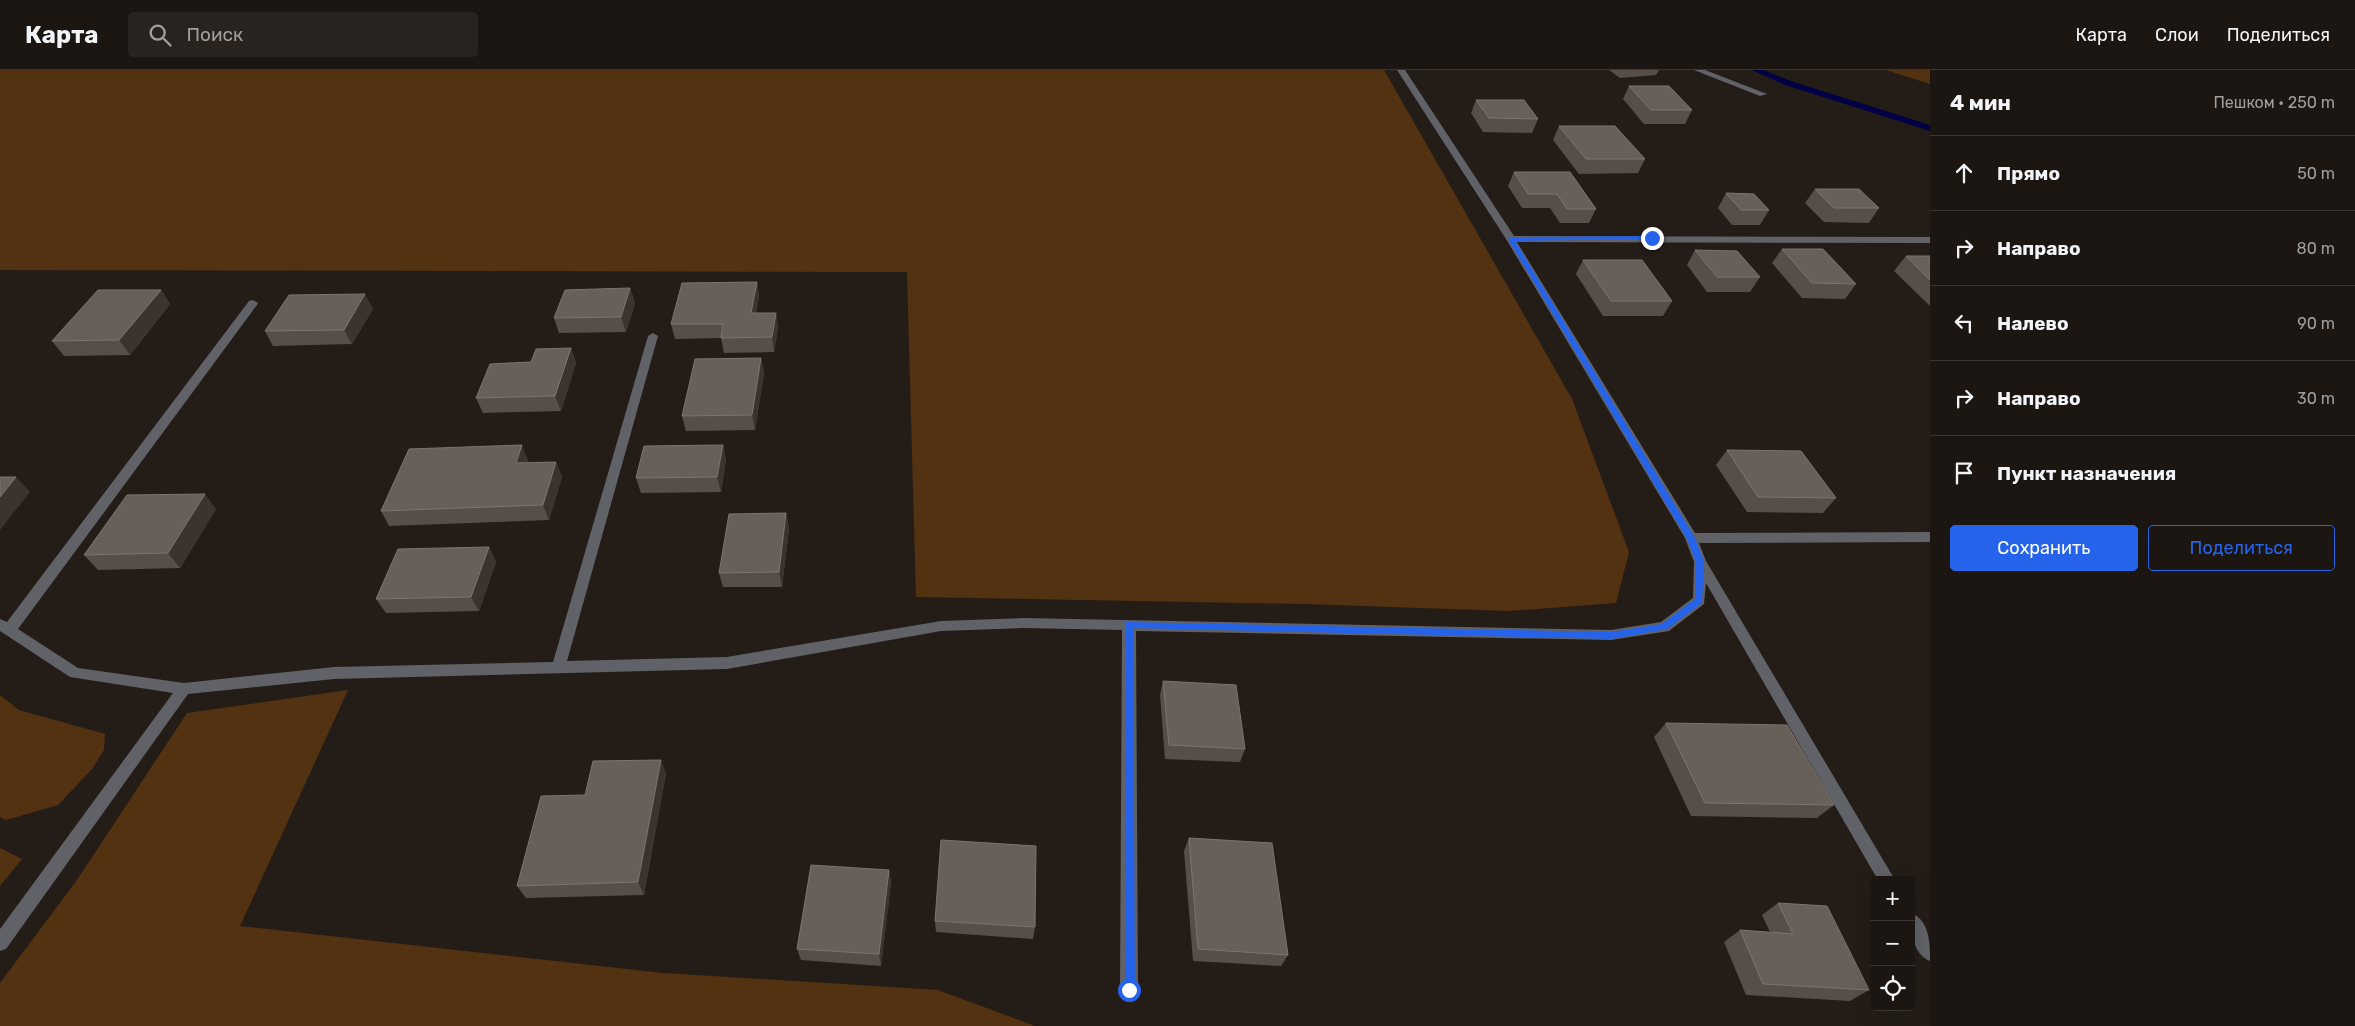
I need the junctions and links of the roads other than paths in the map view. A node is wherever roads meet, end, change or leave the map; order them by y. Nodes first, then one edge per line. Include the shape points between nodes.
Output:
1 (1401, 70) edge
2 (1698, 70) edge
3 (1763, 94) dead end
4 (1511, 239) junction
5 (1930, 240) edge
6 (253, 303) dead end
7 (653, 336) dead end
8 (1930, 537) edge
9 (1691, 538) junction
10 (1700, 562) junction
11 (1129, 625) junction
12 (5, 627) edge
13 (558, 668) junction
14 (184, 690) junction
15 (1885, 876) edge
16 (1915, 928) edge
17 (0, 944) edge
18 (1930, 953) edge
19 (1129, 990) dead end

1 - 4 street
2 - 3 street
4 - 5 street
4 - 9 street
6 - 12 street
7 - 13 street
8 - 9 street
9 - 10 street
10 - 11 street via 1699,600 1664,627 1611,635
10 - 15 street
11 - 13 street via 1024,623 941,626 727,663
11 - 19 street
12 - 14 street via 76,673
13 - 14 street via 334,673
14 - 17 street
16 - 18 street

